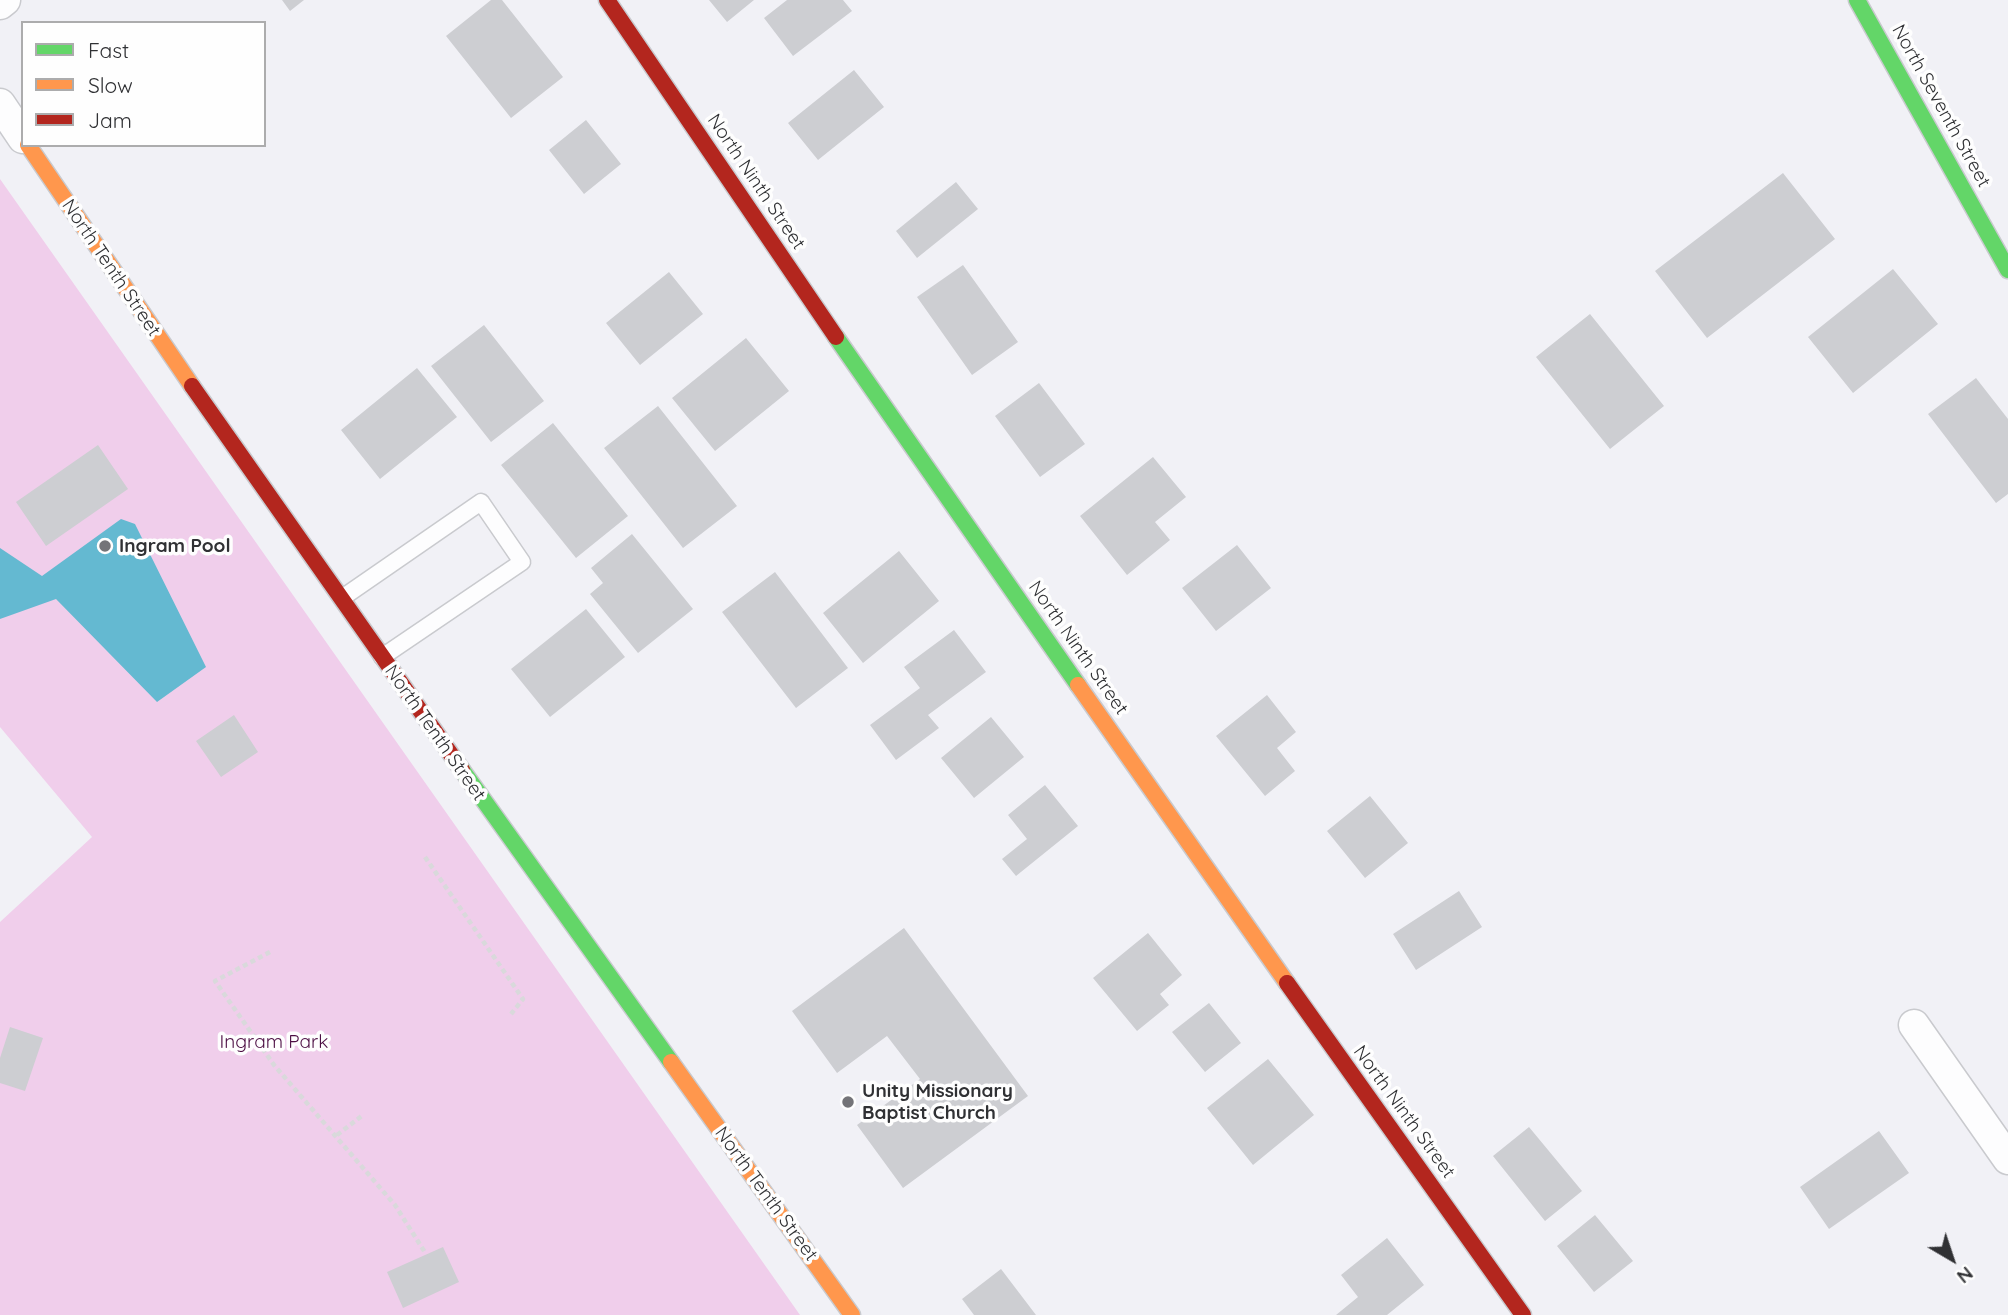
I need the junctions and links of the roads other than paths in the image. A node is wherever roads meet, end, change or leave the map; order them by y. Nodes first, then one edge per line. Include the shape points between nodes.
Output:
1 (5, 0) edge
2 (607, 0) edge
3 (1857, 0) edge
4 (0, 4) edge
5 (0, 104) edge
6 (21, 135) edge
7 (29, 147) edge
8 (2008, 270) edge
9 (342, 598) junction
10 (382, 657) junction
11 (1914, 1025) dead end
12 (2008, 1159) edge
13 (852, 1315) edge
14 (1523, 1315) edge

1 - 4 street
2 - 14 street, North Ninth Street via 924,465
3 - 8 street, North Seventh Street
5 - 6 street
7 - 9 street, North Tenth Street
9 - 10 street, North Tenth Street
9 - 10 lane via 481,502 522,562
10 - 13 street, North Tenth Street
11 - 12 street

